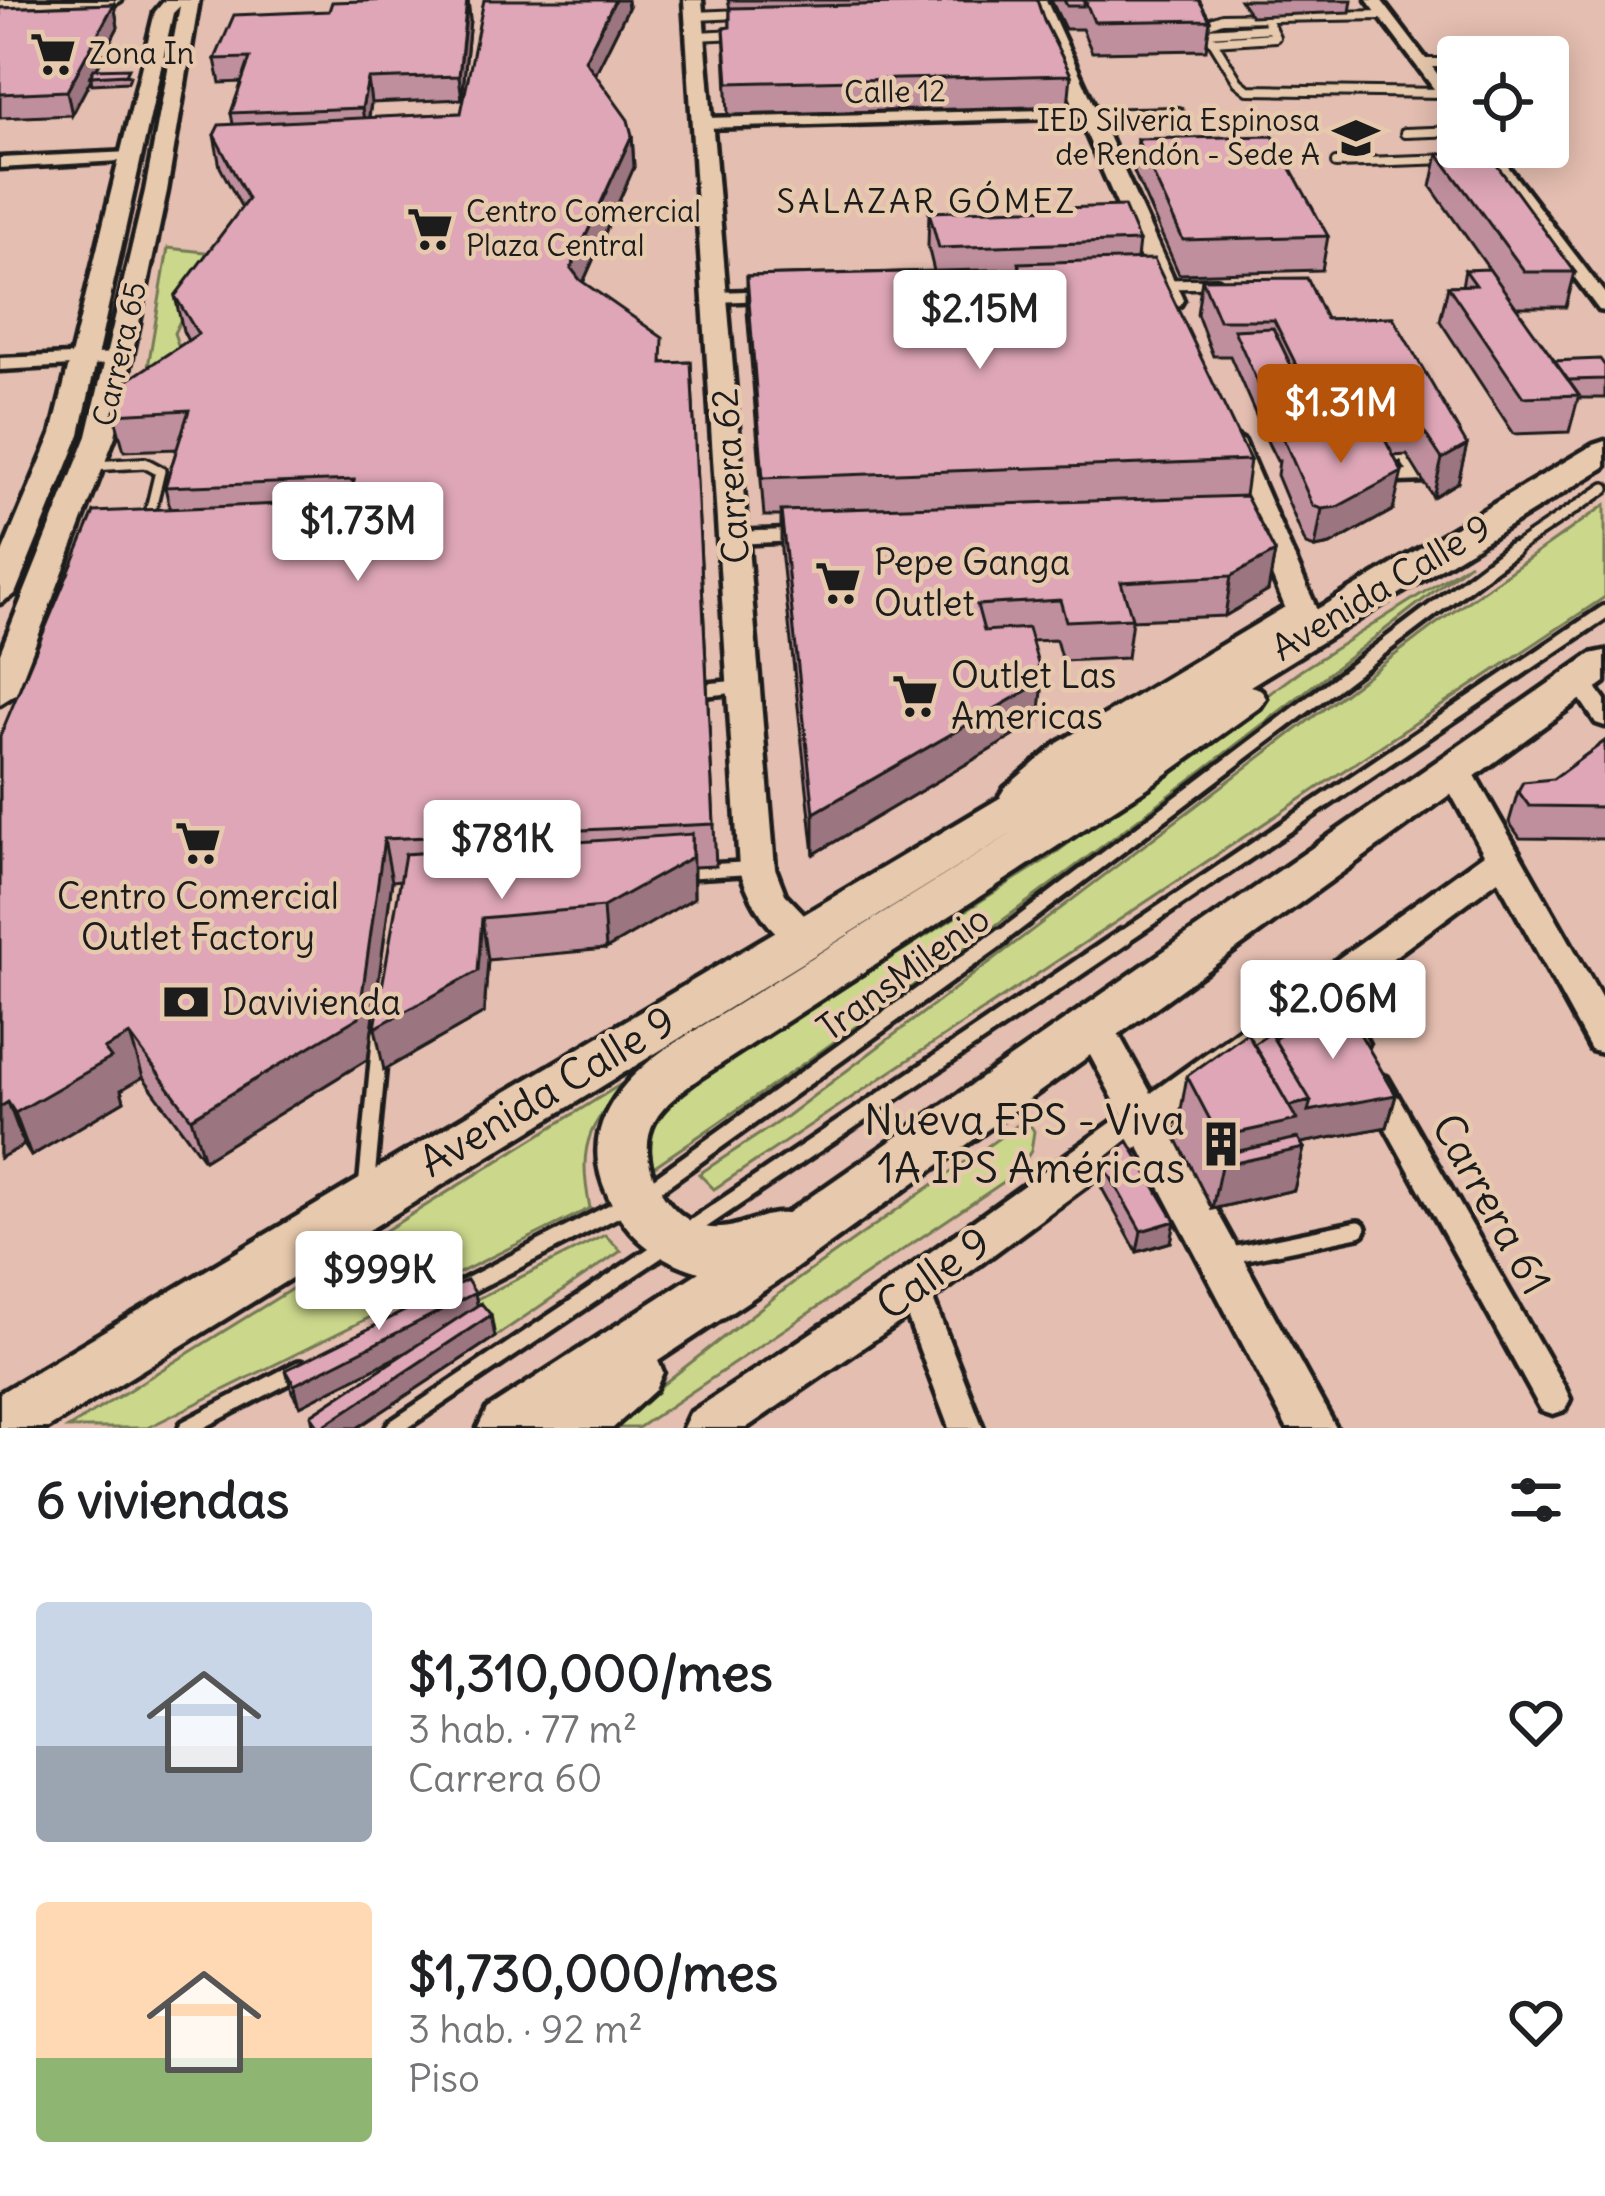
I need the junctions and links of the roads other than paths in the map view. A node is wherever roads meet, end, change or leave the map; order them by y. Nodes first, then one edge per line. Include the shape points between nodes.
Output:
1 (111, 0) edge
2 (175, 0) edge
3 (190, 0) edge
4 (1037, 0) edge
5 (1374, 0) edge
6 (0, 4) edge
7 (757, 13) edge
8 (1385, 15) junction
9 (695, 17) edge
10 (1264, 17) junction
11 (742, 34) edge
12 (1210, 36) junction
13 (1421, 63) junction
14 (1437, 63) edge
15 (1437, 84) edge
16 (1437, 93) edge
17 (1178, 112) dead end
18 (1088, 115) junction
19 (703, 123) junction
20 (1437, 132) edge
21 (1405, 133) dead end
22 (131, 157) junction
23 (1437, 159) edge
24 (0, 163) edge
25 (1336, 163) dead end
26 (1497, 168) edge
27 (1223, 283) edge
28 (1155, 285) junction
29 (812, 295) edge
30 (717, 297) junction
31 (1605, 306) edge
32 (1184, 330) edge
33 (118, 359) junction
34 (81, 362) junction
35 (0, 364) edge
36 (1217, 410) edge
37 (1605, 452) edge
38 (59, 454) junction
39 (96, 454) junction
40 (1605, 488) edge
41 (150, 514) edge
42 (827, 534) edge
43 (734, 538) junction
44 (1412, 568) junction
45 (0, 594) edge
46 (1302, 610) junction
47 (1605, 612) edge
48 (745, 686) junction
49 (1597, 687) edge
50 (675, 692) edge
51 (0, 694) edge
52 (1455, 770) junction
53 (973, 834) junction
54 (1504, 858) junction
55 (758, 868) junction
56 (671, 872) edge
57 (805, 935) junction
58 (1323, 989) junction
59 (385, 1004) edge
60 (1094, 1025) junction
61 (1605, 1039) edge
62 (1145, 1118) junction
63 (855, 1195) junction
64 (637, 1198) junction
65 (365, 1202) junction
66 (1358, 1228) dead end
67 (677, 1238) junction
68 (1220, 1258) junction
69 (757, 1265) junction
70 (913, 1289) junction
71 (443, 1298) edge
72 (316, 1362) edge
73 (1553, 1399) dead end
74 (0, 1425) edge
75 (188, 1428) edge
76 (394, 1428) edge
77 (508, 1428) edge
78 (570, 1428) edge
79 (707, 1428) edge
80 (966, 1428) edge
81 (1312, 1428) edge

1 - 6 main road
2 - 22 street, Carrera 65 via 164,12
3 - 33 street, Carrera 65
4 - 18 street
5 - 8 street
7 - 9 lane
8 - 10 lane
8 - 13 street
9 - 11 lane
9 - 19 street, Carrera 62
10 - 12 lane via 1210,20
10 - 12 lane via 1275,37
12 - 16 lane via 1248,90
13 - 14 lane
13 - 15 street
17 - 18 lane
18 - 19 street, Calle 12
18 - 28 street
19 - 30 street, Carrera 62
20 - 21 lane
22 - 24 street
22 - 34 street, Carrera 65
23 - 25 lane
26 - 31 street
27 - 28 lane
28 - 32 street
29 - 30 street
30 - 43 street, Carrera 62
33 - 34 street
33 - 39 street, Carrera 65
34 - 35 street
34 - 38 street, Carrera 65
36 - 46 street via 1252,517
37 - 44 highway, Avenida Calle 9
38 - 39 lane
38 - 45 street, Carrera 65
39 - 41 lane via 160,471
39 - 51 street, Carrera 65 via 68,542
40 - 64 lane, TransMilenio via 1474,575 1069,888
42 - 43 street
43 - 48 street, Carrera 62
44 - 46 highway
44 - 53 highway, Avenida Calle 9
44 - 64 highway via 1132,778 658,1081 621,1139 620,1163
46 - 53 street, Avenida Calle 9 via 1070,751
47 - 67 lane
48 - 50 lane
48 - 55 street, Carrera 62
49 - 52 highway
52 - 54 street
52 - 60 highway
53 - 57 highway, Avenida Calle 9
54 - 58 street, Calle 9
54 - 61 street
55 - 56 lane
55 - 57 street, Carrera 62 via 769,900
57 - 65 highway, Avenida Calle 9
58 - 62 street, Calle 9
58 - 73 street, Carrera 61
59 - 65 lane
60 - 62 street
60 - 63 highway
62 - 68 street
62 - 70 street, Calle 9
63 - 67 highway via 742,1250 696,1249
63 - 69 highway
64 - 67 highway
64 - 71 lane, TransMilenio
65 - 74 highway, Avenida Calle 9
66 - 68 lane
67 - 76 lane
68 - 81 street
69 - 77 highway
69 - 78 highway
70 - 79 street, Calle 9
70 - 80 street
72 - 75 lane

